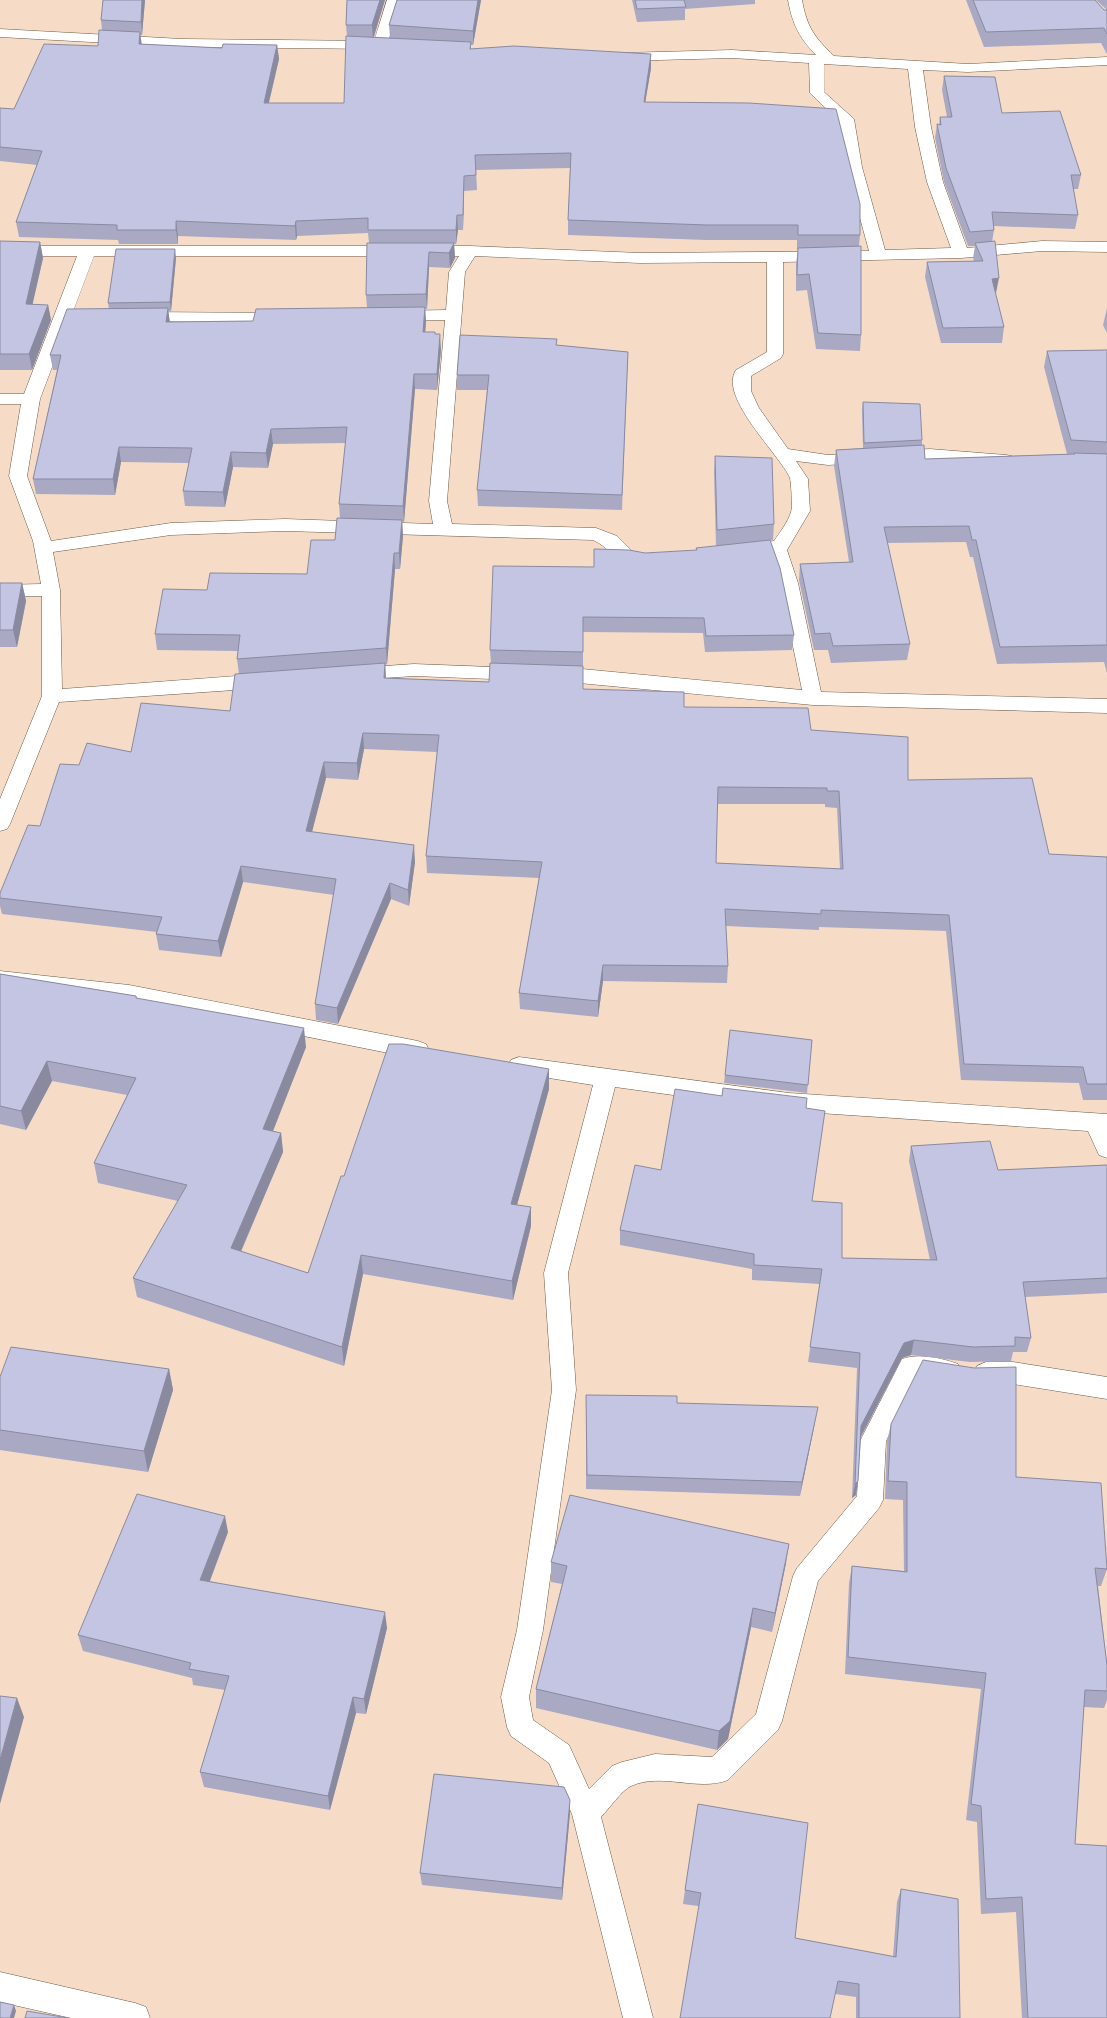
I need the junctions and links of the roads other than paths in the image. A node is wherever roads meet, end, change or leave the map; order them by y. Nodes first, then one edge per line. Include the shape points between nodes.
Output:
1 (394, 0) edge
2 (795, 0) edge
3 (0, 33) edge
4 (380, 45) junction
5 (395, 46) edge
6 (607, 57) edge
7 (822, 59) junction
8 (1105, 64) edge
9 (915, 65) junction
10 (1107, 248) edge
11 (0, 251) edge
12 (470, 251) junction
13 (87, 252) junction
14 (961, 253) junction
15 (878, 255) junction
16 (775, 257) junction
17 (453, 315) junction
18 (378, 316) edge
19 (124, 318) edge
20 (300, 318) edge
21 (0, 399) edge
22 (31, 399) junction
23 (781, 454) junction
24 (1024, 461) edge
25 (444, 531) junction
26 (777, 547) junction
27 (44, 548) junction
28 (722, 552) edge
29 (667, 558) edge
30 (51, 590) junction
31 (0, 591) edge
32 (335, 676) edge
33 (280, 680) edge
34 (52, 696) junction
35 (812, 698) junction
36 (1107, 706) edge
37 (0, 824) edge
38 (0, 979) edge
39 (437, 1054) edge
40 (499, 1063) edge
41 (606, 1078) junction
42 (1101, 1122) edge
43 (1107, 1149) edge
44 (1107, 1388) edge
45 (586, 1812) junction
46 (0, 1987) edge
47 (134, 2018) edge
48 (638, 2018) edge

1 - 4 street
2 - 7 street via 797,17 805,37
3 - 4 street via 182,43
4 - 5 street
6 - 7 street via 732,54
7 - 9 street
7 - 15 street via 817,93 846,119 854,167
8 - 9 street via 968,68
9 - 14 street via 923,127 935,182
10 - 14 street via 1042,246
11 - 13 street
12 - 13 street
12 - 16 street via 640,258
12 - 17 street via 456,272
13 - 22 street via 71,318
14 - 15 street
15 - 16 street
16 - 23 street via 775,354 742,374 742,391 750,408
17 - 18 street
17 - 25 street via 438,501
19 - 20 street
21 - 22 street
22 - 27 street via 18,476
23 - 24 street via 828,460 930,454
23 - 26 street via 798,479 801,511 781,546
25 - 27 street via 286,525 171,529
25 - 29 street via 596,534 610,540 627,556 644,561
26 - 28 street
26 - 35 street via 789,583
27 - 30 street
30 - 31 street
30 - 34 street
32 - 35 street via 414,670 582,675
33 - 34 street
34 - 37 street
35 - 36 street
38 - 39 street via 129,993
40 - 41 street
41 - 42 street via 789,1102
41 - 45 street via 556,1273 564,1390 530,1630 515,1697 522,1727 559,1754
42 - 43 street
44 - 45 street via 1013,1373 970,1374 911,1366 873,1441 870,1500 806,1576 768,1721 718,1771 655,1767 622,1775
45 - 48 street
46 - 47 street

